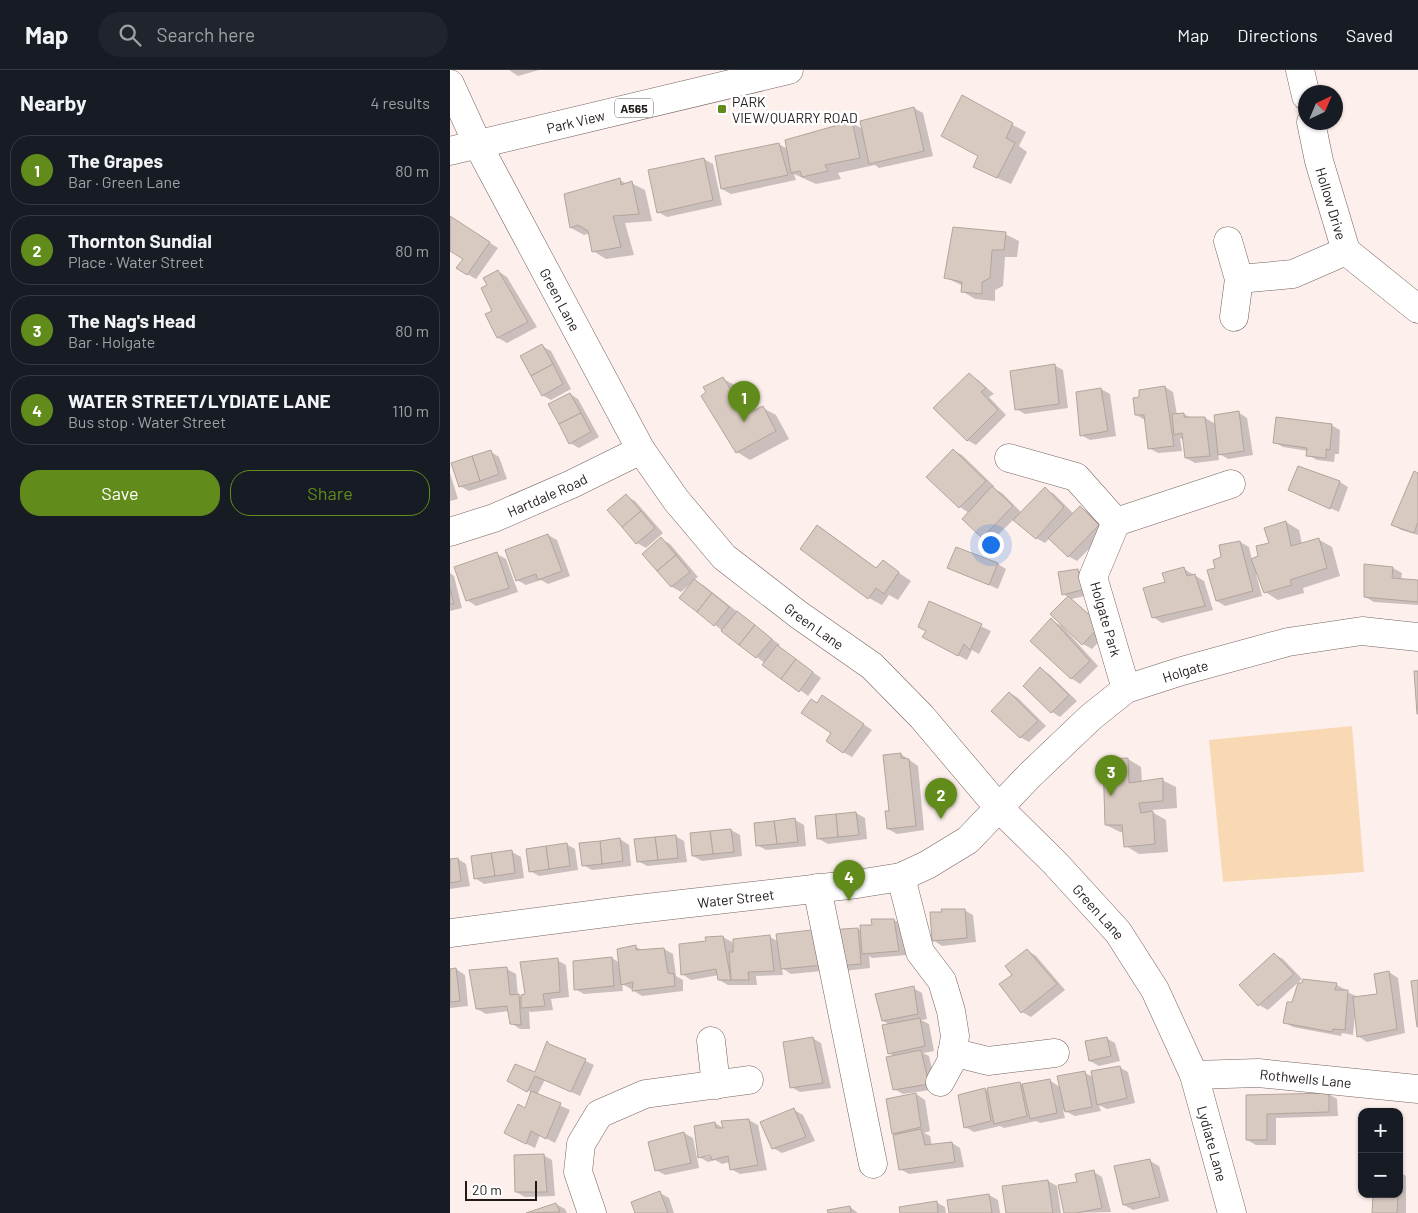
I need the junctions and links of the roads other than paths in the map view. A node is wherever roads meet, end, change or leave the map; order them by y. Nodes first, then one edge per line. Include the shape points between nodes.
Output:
1 (789, 70) edge
2 (1300, 70) edge
3 (450, 84) edge
4 (1303, 85) edge
5 (1313, 130) edge
6 (478, 145) junction
7 (450, 151) edge
8 (1228, 241) dead end
9 (1346, 251) junction
10 (1239, 279) junction
11 (1418, 309) edge
12 (1234, 316) dead end
13 (641, 450) junction
14 (1008, 458) dead end
15 (1231, 484) dead end
16 (1116, 522) junction
17 (450, 532) edge
18 (1418, 637) edge
19 (1126, 689) junction
20 (1000, 808) junction
21 (901, 877) junction
22 (817, 888) junction
23 (450, 933) edge
24 (711, 1041) dead end
25 (952, 1052) junction
26 (1054, 1053) dead end
27 (1194, 1074) junction
28 (749, 1080) dead end
29 (940, 1082) dead end
30 (716, 1084) junction
31 (1418, 1090) edge
32 (873, 1164) dead end
33 (592, 1213) edge
34 (1232, 1213) edge

1 - 6 main road, Park View / A565
2 - 4 main road
3 - 6 main road, Green Lane
5 - 9 main road, Hollow Drive
6 - 7 main road, A565
6 - 13 main road, Green Lane
8 - 10 main road
9 - 10 main road via 1293,274
9 - 11 main road, Hollow Drive
10 - 12 main road
13 - 17 main road, Hartdale Road via 494,518
13 - 20 main road, Green Lane via 676,500 724,557 872,666 922,717
14 - 16 main road via 1076,477
15 - 16 main road
16 - 19 main road, Holgate Park via 1093,577
18 - 19 main road, Holgate via 1362,631 1288,642
19 - 20 main road, Holgate via 1030,775
20 - 21 main road, Water Street via 968,840
20 - 27 main road, Green Lane via 1118,932 1155,990
21 - 22 main road, Water Street
21 - 25 main road via 920,952 942,981 955,1036
22 - 23 main road, Water Street
22 - 32 main road
24 - 30 main road
25 - 26 main road via 988,1061
25 - 29 main road via 951,1062
27 - 31 main road, Rothwells Lane via 1258,1073
27 - 34 main road, Lydiate Lane
28 - 30 main road
30 - 33 main road via 645,1094 600,1114 581,1144 578,1172

